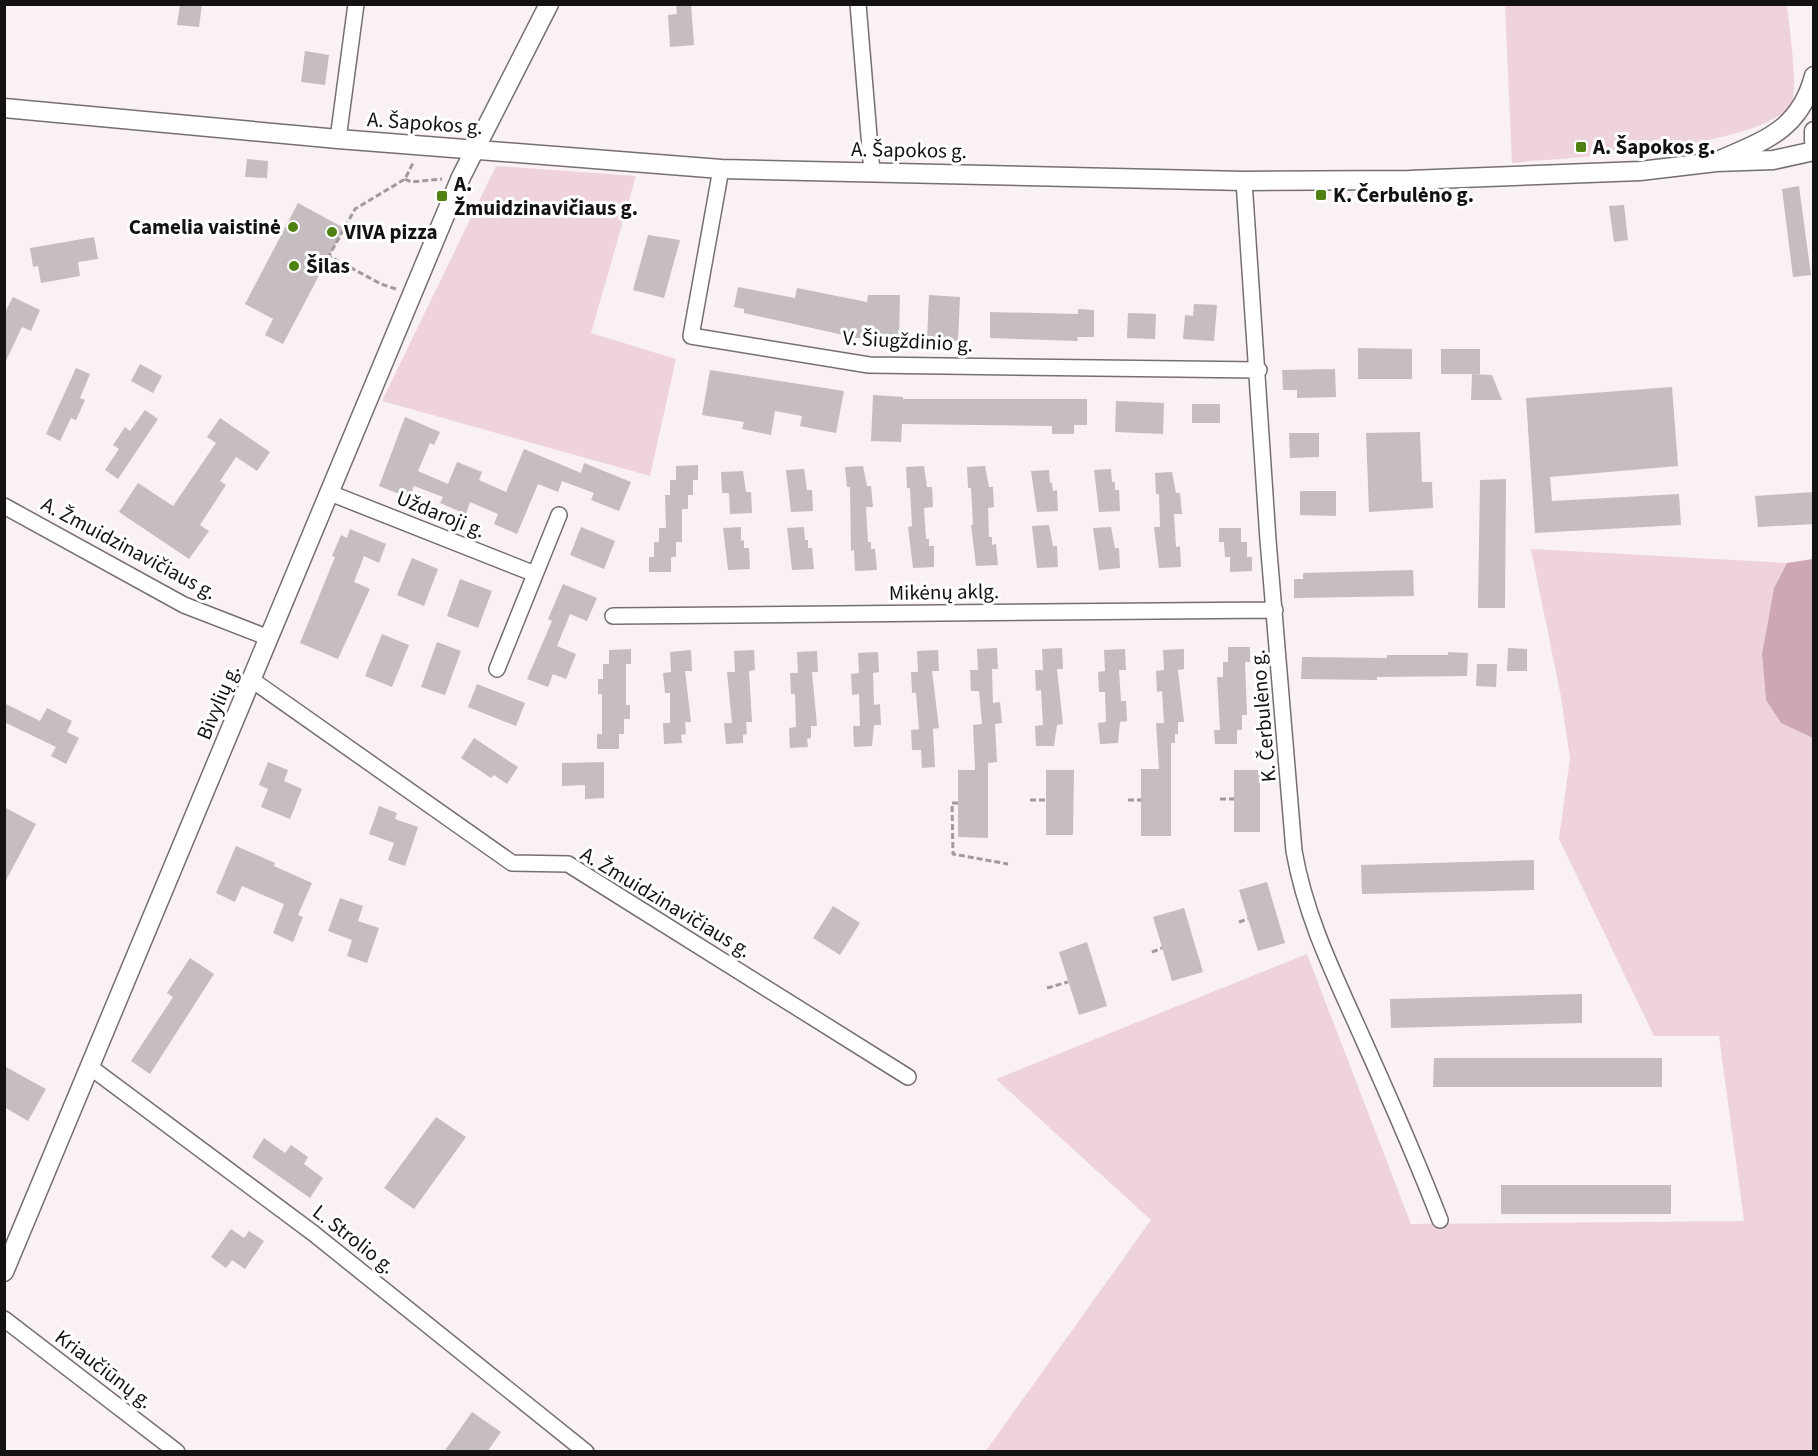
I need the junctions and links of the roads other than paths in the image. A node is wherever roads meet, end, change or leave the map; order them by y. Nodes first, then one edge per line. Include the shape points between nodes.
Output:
1 (356, 4) edge
2 (549, 4) edge
3 (858, 4) edge
4 (1814, 76) edge
5 (4, 108) edge
6 (1814, 131) edge
7 (338, 139) junction
8 (1814, 141) edge
9 (474, 149) junction
10 (1814, 151) edge
11 (1716, 162) junction
12 (721, 169) junction
13 (872, 172) junction
14 (1244, 181) junction
15 (1258, 370) junction
16 (330, 493) junction
17 (4, 506) edge
18 (559, 515) dead end
19 (536, 574) junction
20 (1275, 610) junction
21 (614, 616) dead end
22 (269, 638) junction
23 (497, 669) dead end
24 (252, 680) junction
25 (90, 1067) junction
26 (908, 1077) dead end
27 (1440, 1220) dead end
28 (4, 1272) edge
29 (4, 1319) edge
30 (177, 1452) edge
31 (586, 1452) edge

1 - 7 street
2 - 9 street, Bivylių g.
3 - 13 street
4 - 11 street via 1798,112 1785,128
5 - 7 street, A. Šapokos g.
6 - 8 street
7 - 9 street, A. Šapokos g.
9 - 12 street, A. Šapokos g.
9 - 16 street, Bivylių g.
10 - 11 street, A. Šapokos g. via 1773,160
11 - 14 street, A. Šapokos g. via 1565,176
12 - 13 street, A. Šapokos g.
12 - 15 street, V. Šiugždinio g. via 691,336 869,364
13 - 14 street, A. Šapokos g.
14 - 15 street, K. Čerbulėno g.
15 - 20 street, K. Čerbulėno g.
16 - 19 street, Uždaroji g.
16 - 22 street, Bivylių g.
17 - 22 street, A. Žmuidzinavičiaus g. via 184,605
18 - 19 street
19 - 23 street
20 - 21 street, Mikėnų aklg.
20 - 27 street, K. Čerbulėno g. via 1294,851 1302,893
22 - 24 street, Bivylių g.
24 - 25 street, Bivylių g.
24 - 26 street, A. Žmuidzinavičiaus g. via 512,863 568,864
25 - 28 street, Bivylių g.
25 - 31 street, L. Strolio g. via 313,1233
29 - 30 street, Kriaučiūnų g.

